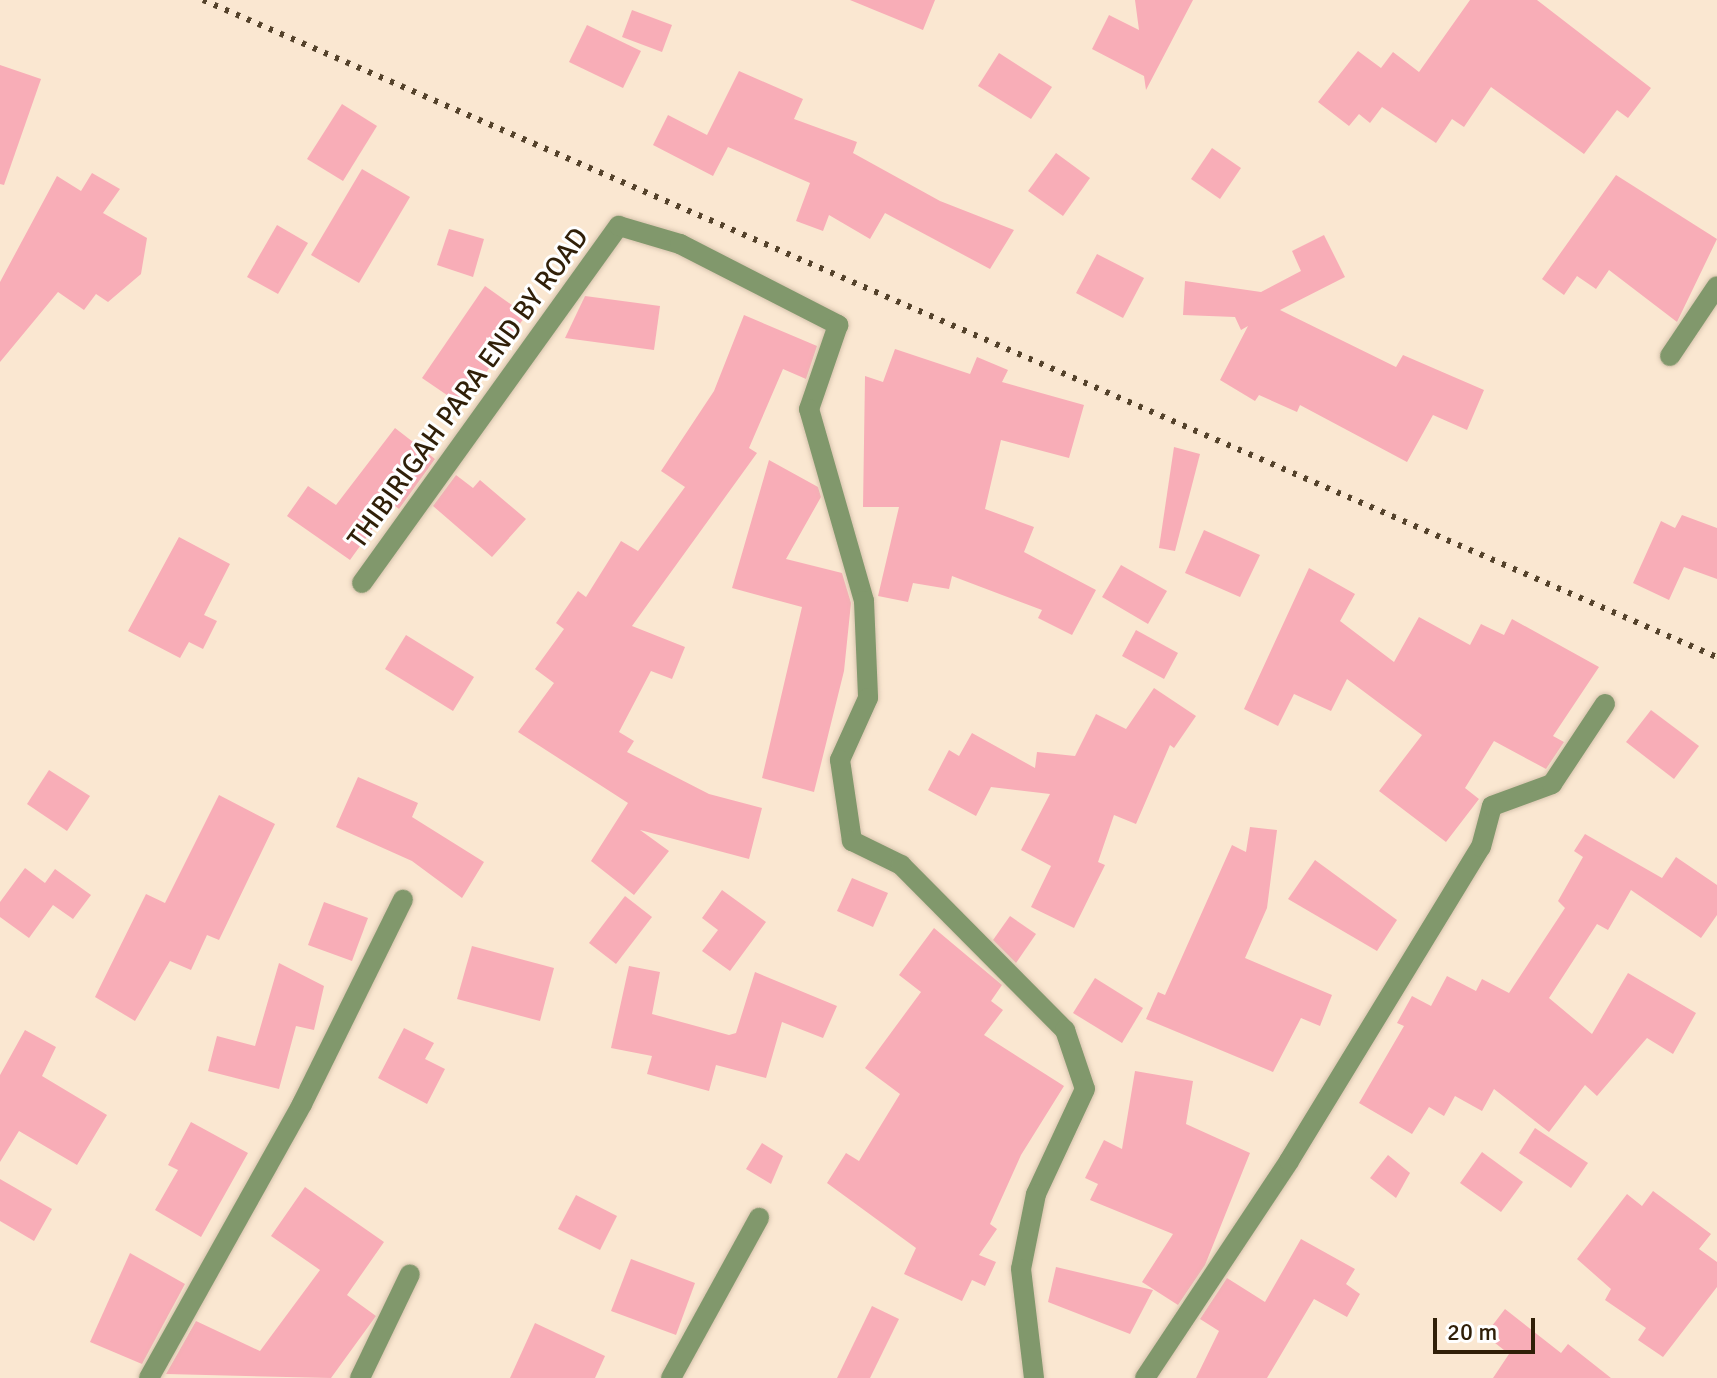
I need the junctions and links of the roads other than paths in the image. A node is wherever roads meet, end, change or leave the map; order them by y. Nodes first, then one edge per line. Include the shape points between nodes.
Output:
1 (1717, 286) edge
2 (1670, 356) dead end
3 (362, 583) dead end
4 (1605, 704) dead end
5 (403, 900) dead end
6 (759, 1218) dead end
7 (410, 1274) dead end
8 (149, 1378) edge
9 (360, 1378) edge
10 (671, 1378) edge
11 (1034, 1378) edge
12 (1145, 1378) edge

1 - 2 street
3 - 11 street, THIBIRIGAH PARA END BY ROAD via 619,226 680,244 838,325 809,409 864,601 867,684 840,760 852,841 901,865 1065,1030 1085,1089 1036,1194 1021,1269
4 - 12 street via 1552,784 1492,806 1481,847 1289,1161
5 - 8 street via 302,1104
6 - 10 street
7 - 9 street

